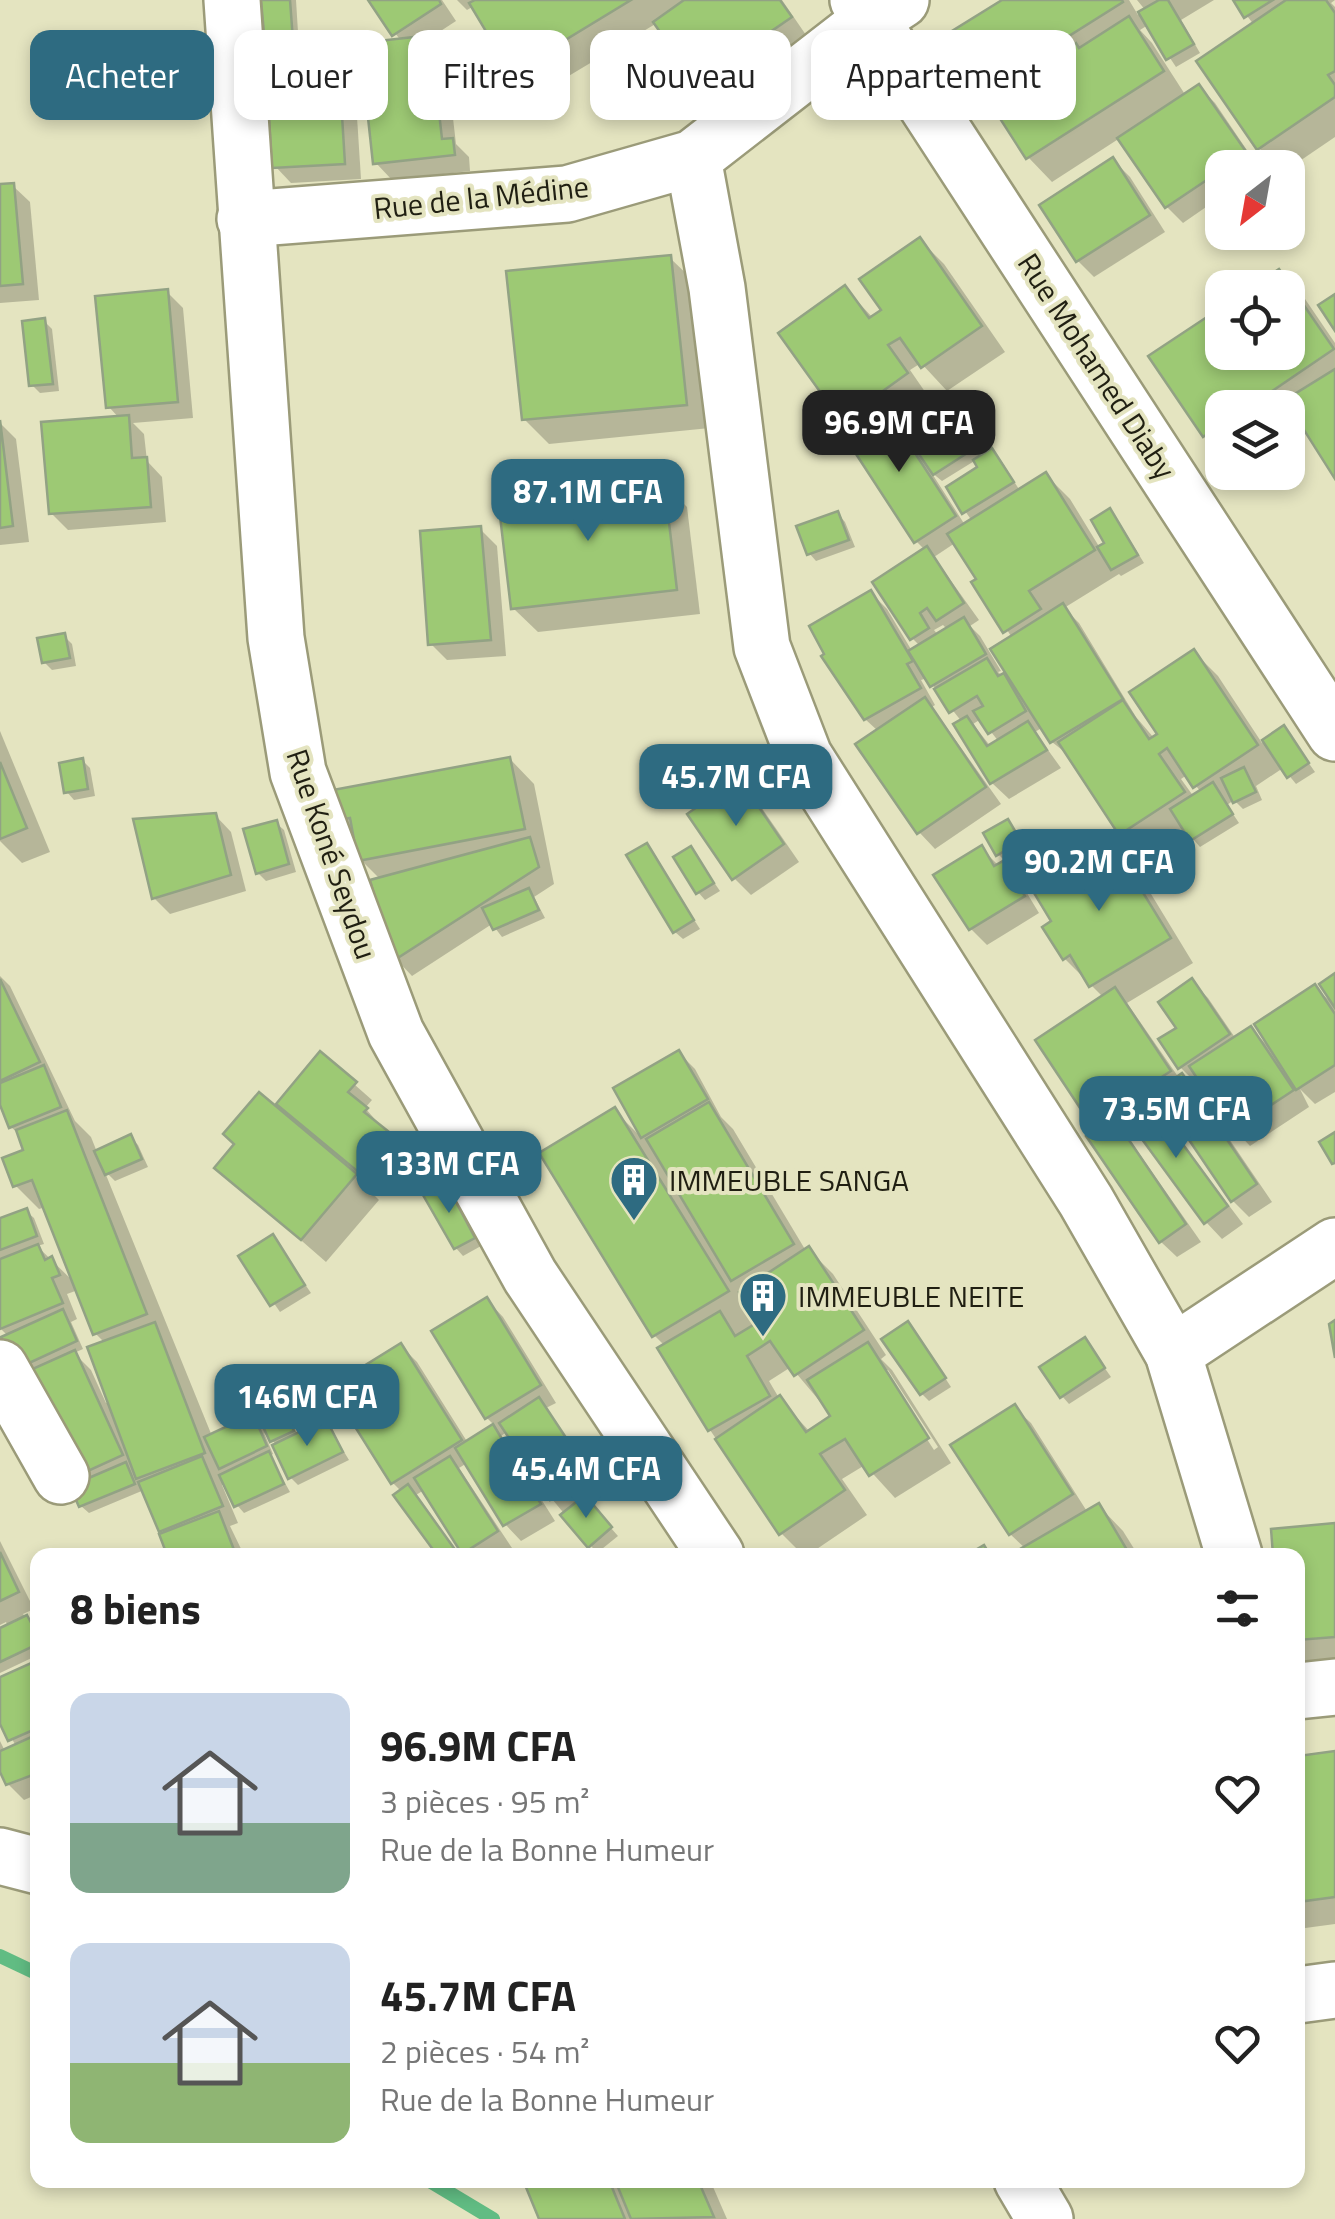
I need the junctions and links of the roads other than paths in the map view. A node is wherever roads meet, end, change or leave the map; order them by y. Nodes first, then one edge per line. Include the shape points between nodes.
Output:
1 (232, 0) edge
2 (877, 6) edge
3 (693, 158) junction
4 (245, 219) junction
5 (1335, 733) edge
6 (1335, 1246) edge
7 (1173, 1353) junction
8 (0, 1368) edge
9 (62, 1476) dead end
10 (711, 1548) edge
11 (1232, 1548) edge
12 (1335, 1687) edge
13 (1305, 1689) edge
14 (0, 1856) edge
15 (30, 1864) edge
16 (1335, 1990) edge
17 (1305, 1994) edge
18 (1027, 2188) edge
19 (1045, 2219) edge

1 - 4 street, Rue Koné Seydou
2 - 3 street, Rue de la Médine
2 - 5 street, Rue Mohamed Diaby
3 - 4 street, Rue de la Médine via 567,194
3 - 7 street via 717,288 762,646 804,756 1086,1202
4 - 10 street, Rue Koné Seydou via 276,638 298,772 396,1033 530,1276
6 - 7 street
7 - 11 street
8 - 9 street
12 - 13 street
14 - 15 street
16 - 17 street
18 - 19 street

